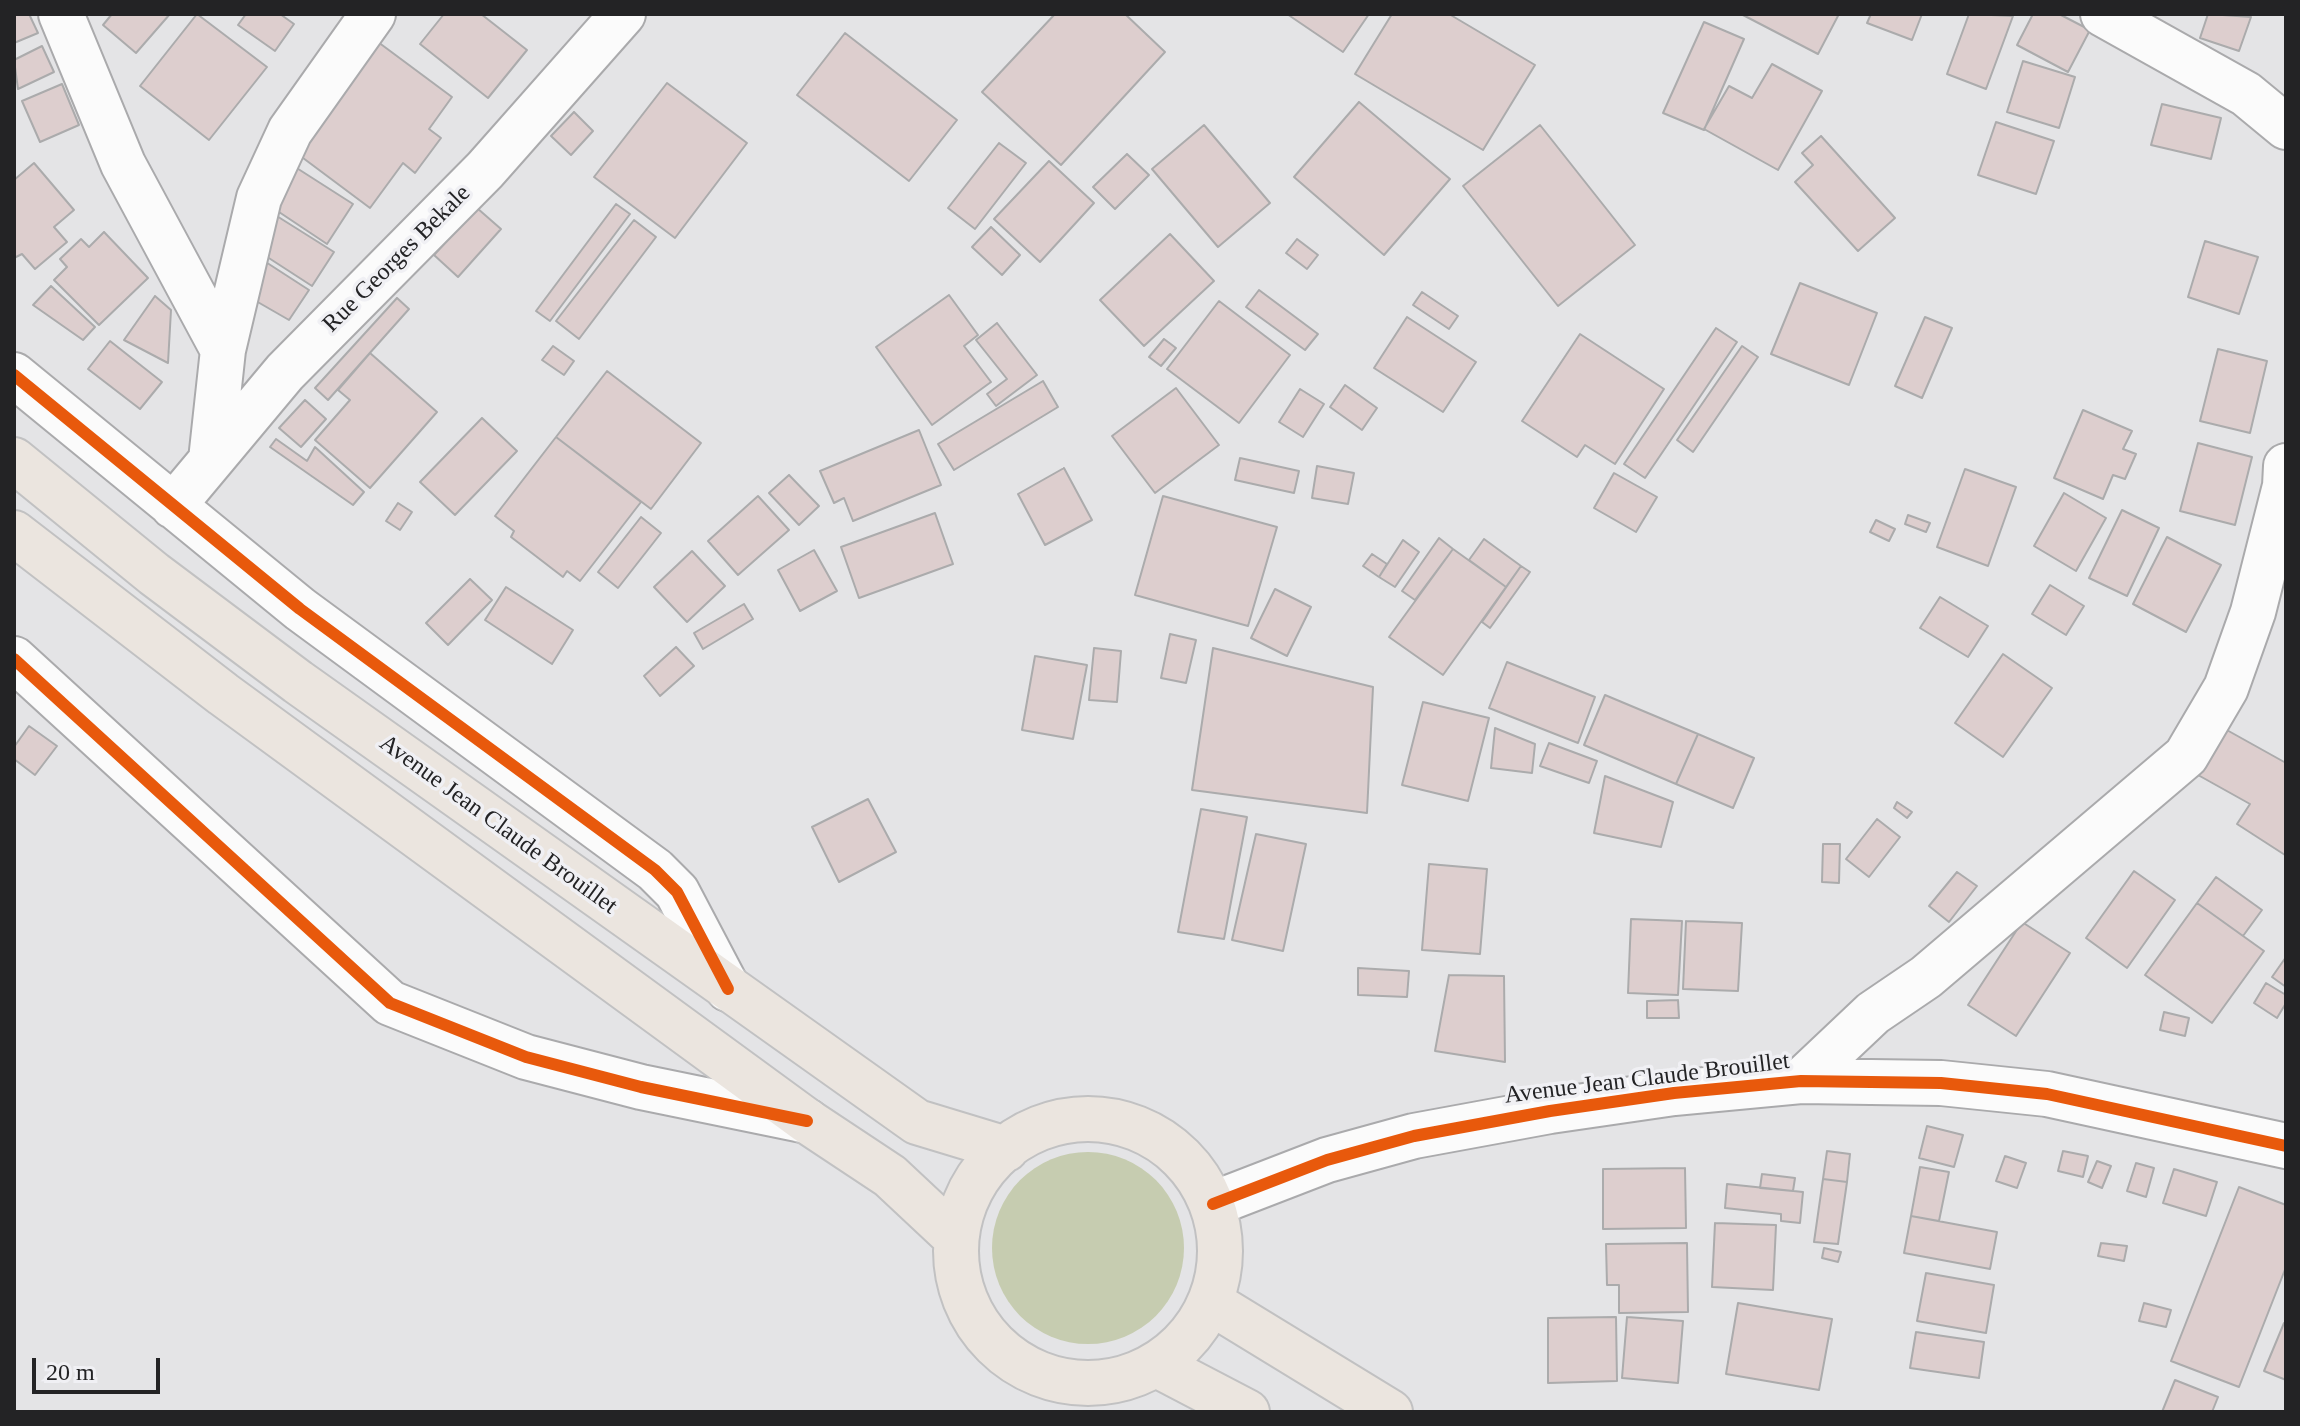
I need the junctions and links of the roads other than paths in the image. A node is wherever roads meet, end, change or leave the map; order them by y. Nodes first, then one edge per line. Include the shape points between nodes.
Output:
1 (61, 14) edge
2 (373, 14) edge
3 (623, 14) edge
4 (2103, 14) edge
5 (2286, 127) edge
6 (223, 350) junction
7 (14, 375) edge
8 (14, 460) edge
9 (211, 460) junction
10 (2286, 466) edge
11 (173, 506) junction
12 (14, 533) edge
13 (14, 659) edge
14 (728, 989) junction
15 (1801, 1081) junction
16 (807, 1121) junction
17 (2286, 1146) edge
18 (1006, 1149) junction
19 (1213, 1204) junction
20 (953, 1235) junction
21 (1210, 1302) junction
22 (1157, 1365) junction
23 (1247, 1412) edge
24 (1390, 1412) edge

1 - 6 street via 123,164
2 - 6 street via 290,131 259,198
3 - 9 street, Rue Georges Bekale via 485,170 285,372
4 - 5 street via 2246,94
6 - 9 street
7 - 11 street
8 - 14 main road, Avenue Jean Claude Brouillet via 298,682
9 - 11 street, Rue Georges Bekale
10 - 15 street via 2253,612 2226,688 2186,756 1926,977 1873,1013
11 - 14 street via 300,609 655,870 677,892
12 - 16 main road via 223,694
13 - 16 street via 390,1003 526,1057
14 - 18 main road, Avenue Jean Claude Brouillet via 917,1122
15 - 17 street, Avenue Jean Claude Brouillet via 1941,1083 2047,1094
15 - 19 street, Avenue Jean Claude Brouillet via 1550,1111 1414,1136 1327,1160
16 - 20 main road via 890,1176
18 - 19 main road via 1052,1124 1092,1118 1130,1125 1166,1143 1194,1170
18 - 20 main road via 988,1165 967,1198
19 - 21 main road via 1221,1264
20 - 22 main road via 958,1276 972,1314 997,1347 1031,1370 1071,1381 1112,1381
21 - 22 main road via 1178,1349
21 - 24 main road
22 - 23 main road

